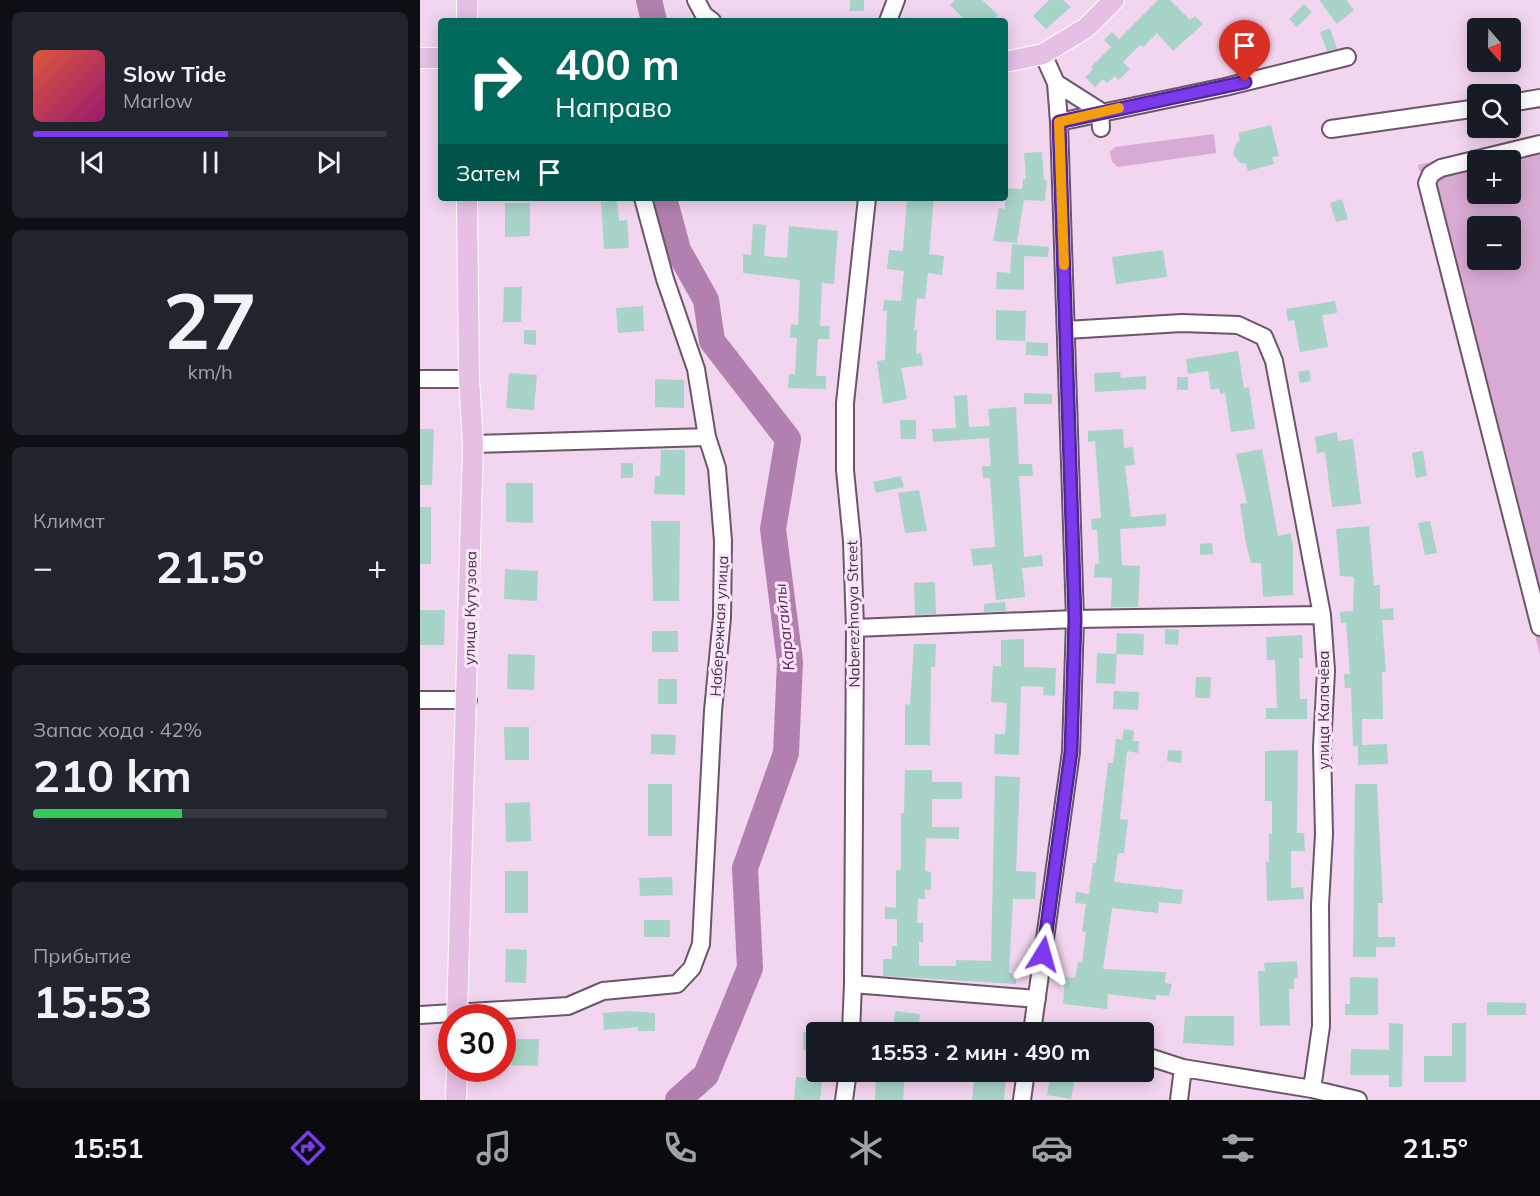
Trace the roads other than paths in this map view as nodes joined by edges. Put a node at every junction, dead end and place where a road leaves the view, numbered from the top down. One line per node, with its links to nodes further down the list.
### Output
1 (467, 0): 5 (main road)
2 (696, 0): 6 (street)
3 (896, 0): 7 (street)
4 (1114, 0): 8 (main road)
5 (467, 18)
6 (708, 18)
7 (889, 18)
8 (1043, 54): 12 (main road); 13 (street)
9 (1347, 57): 17 (street)
10 (420, 58): 11 (main road)
11 (438, 58)
12 (1008, 61)
13 (1056, 84): 17 (street); 18 (street)
14 (1540, 98): 15 (street)
15 (1521, 101)
16 (1467, 110): 19 (street)
17 (1100, 120): 18 (street)
18 (1059, 122): 24 (street)
19 (1331, 129)
20 (1540, 144): 31 (street)
21 (467, 201): 26 (main road, улица Кутузова)
22 (644, 201): 27 (street, Набережная улица)
23 (867, 201): 32 (street, Naberezhnaya Street)
24 (1066, 330): 29 (street, улица Калачёва); 30 (street)
25 (420, 380): 26 (street)
26 (470, 380): 28 (main road, улица Кутузова)
27 (707, 437): 28 (street); 38 (street, Набережная улица)
28 (473, 444): 34 (main road, улица Кутузова)
29 (1322, 615): 30 (street); 48 (street, улица Калачёва)
30 (1075, 619): 32 (street); 36 (street)
31 (1540, 627)
32 (855, 628): 35 (street, Naberezhnaya Street)
33 (420, 700): 34 (street)
34 (468, 700): 37 (main road, улица Кутузова)
35 (854, 984): 36 (street); 41 (street, Naberezhnaya Street)
36 (1036, 999): 42 (street)
37 (457, 1004)
38 (516, 1010)
39 (420, 1015): 40 (street)
40 (438, 1015)
41 (852, 1022)
42 (1035, 1022)
43 (1154, 1059): 44 (street)
44 (1183, 1068): 48 (street); 52 (street)
45 (457, 1082): 49 (main road)
46 (846, 1082): 50 (street)
47 (1024, 1082): 51 (street)
48 (1312, 1089): 53 (street)
49 (456, 1100)
50 (844, 1100)
51 (1022, 1100)
52 (1179, 1100)
53 (1358, 1100)

